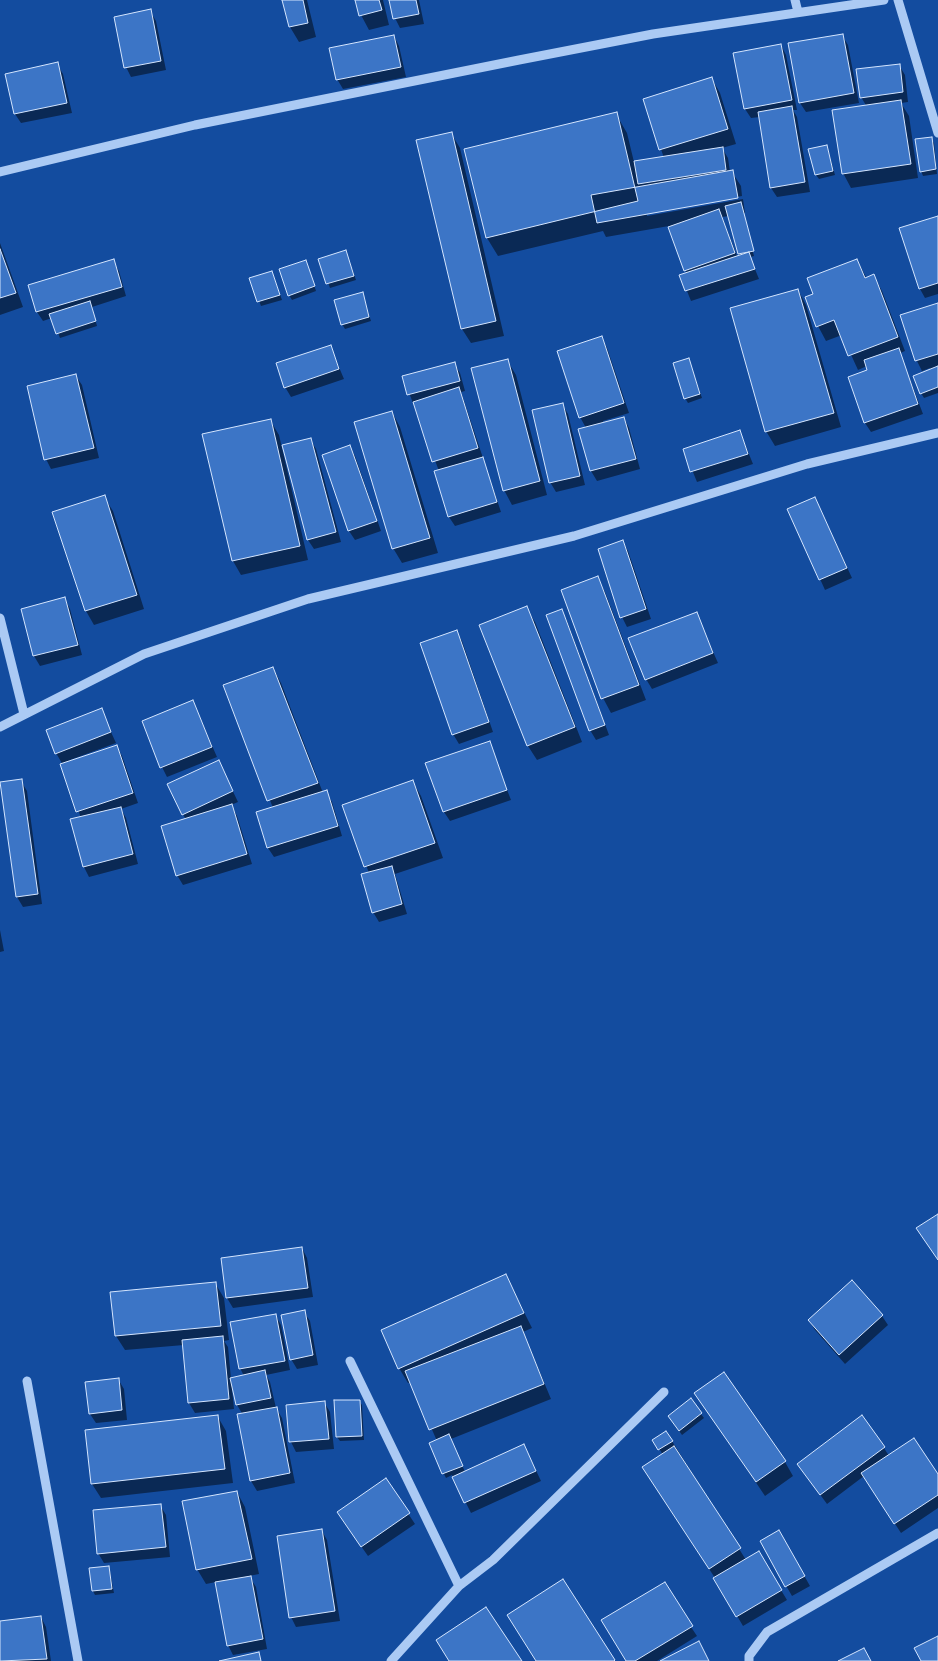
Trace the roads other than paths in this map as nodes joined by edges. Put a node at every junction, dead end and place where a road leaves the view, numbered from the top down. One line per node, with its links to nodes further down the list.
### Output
1 (795, 0): 4 (street)
2 (884, 0): 4 (street)
3 (898, 0): 5 (street)
4 (798, 12): 6 (street)
5 (938, 133)
6 (0, 172)
7 (938, 433): 9 (street)
8 (0, 618): 9 (street)
9 (24, 714): 10 (street)
10 (0, 727)
11 (350, 1361): 15 (street)
12 (27, 1381): 16 (street)
13 (664, 1392): 15 (street)
14 (938, 1533): 18 (street)
15 (459, 1586): 17 (street)
16 (78, 1661)
17 (391, 1661)
18 (749, 1661)

